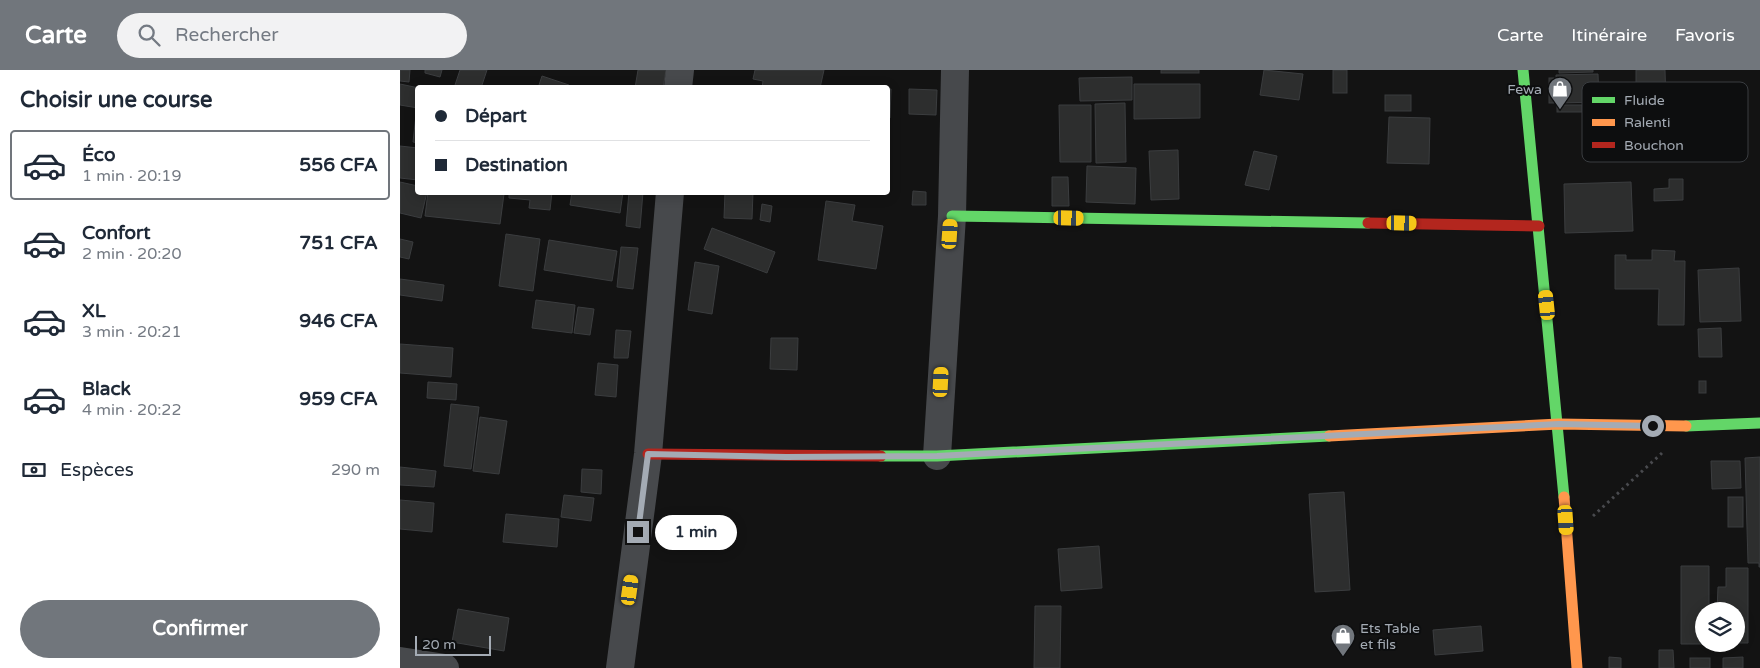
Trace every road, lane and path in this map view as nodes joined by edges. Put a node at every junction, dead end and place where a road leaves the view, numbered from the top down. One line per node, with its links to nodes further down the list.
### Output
1 (680, 70): 4 (street)
2 (955, 70): 6 (street)
3 (1523, 70): 7 (street)
4 (678, 85)
5 (670, 195): 11 (street)
6 (952, 216): 7 (street); 12 (street)
7 (1539, 226): 9 (street)
8 (1760, 423): 10 (street)
9 (1559, 424): 10 (street); 12 (street); 13 (street)
10 (1690, 426): 13 (path)
11 (648, 454): 12 (street); 16 (street)
12 (937, 456)
13 (1567, 539): 17 (street)
14 (400, 661): 15 (street)
15 (445, 668)
16 (620, 668)
17 (1577, 668)

